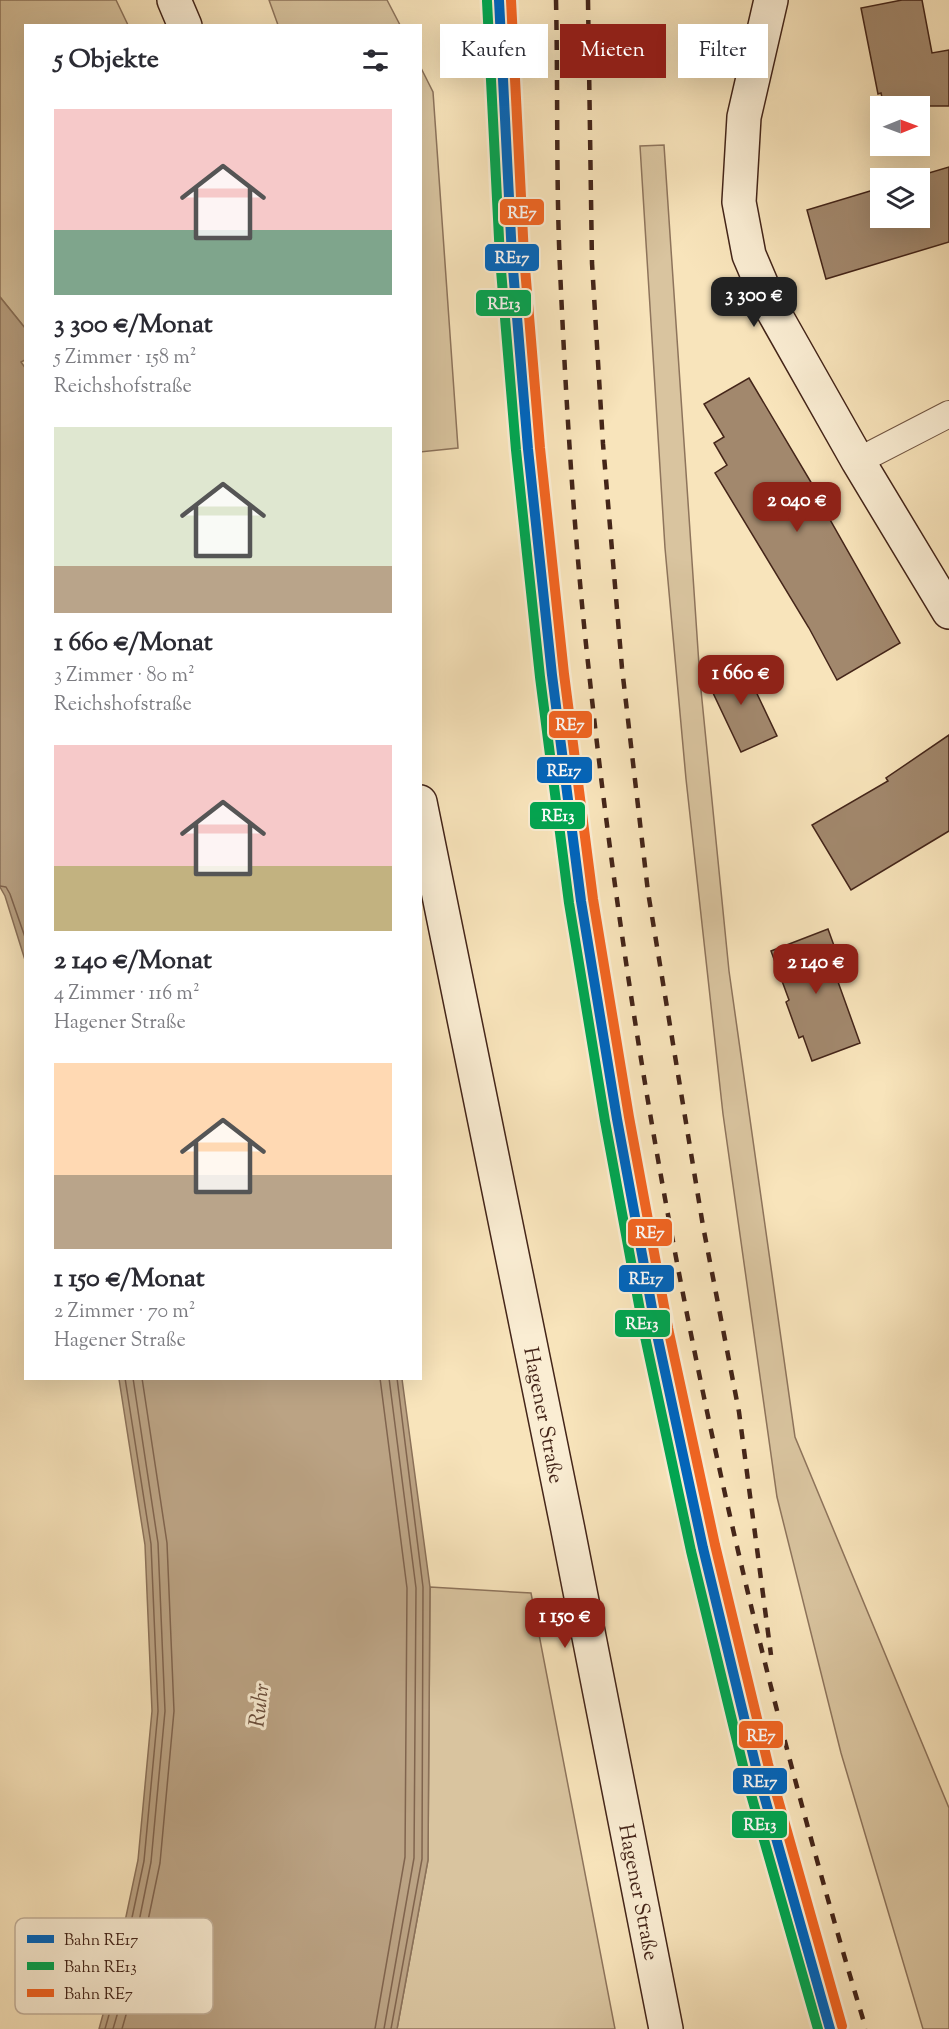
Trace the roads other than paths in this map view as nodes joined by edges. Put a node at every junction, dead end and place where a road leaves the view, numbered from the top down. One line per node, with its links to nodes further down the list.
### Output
1 (174, 0): 3 (main road)
2 (771, 0): 5 (main road)
3 (184, 24)
4 (949, 414): 5 (lane)
5 (858, 461): 6 (main road)
6 (949, 612)
7 (422, 812): 8 (main road, Hagener Straße)
8 (666, 2029)

